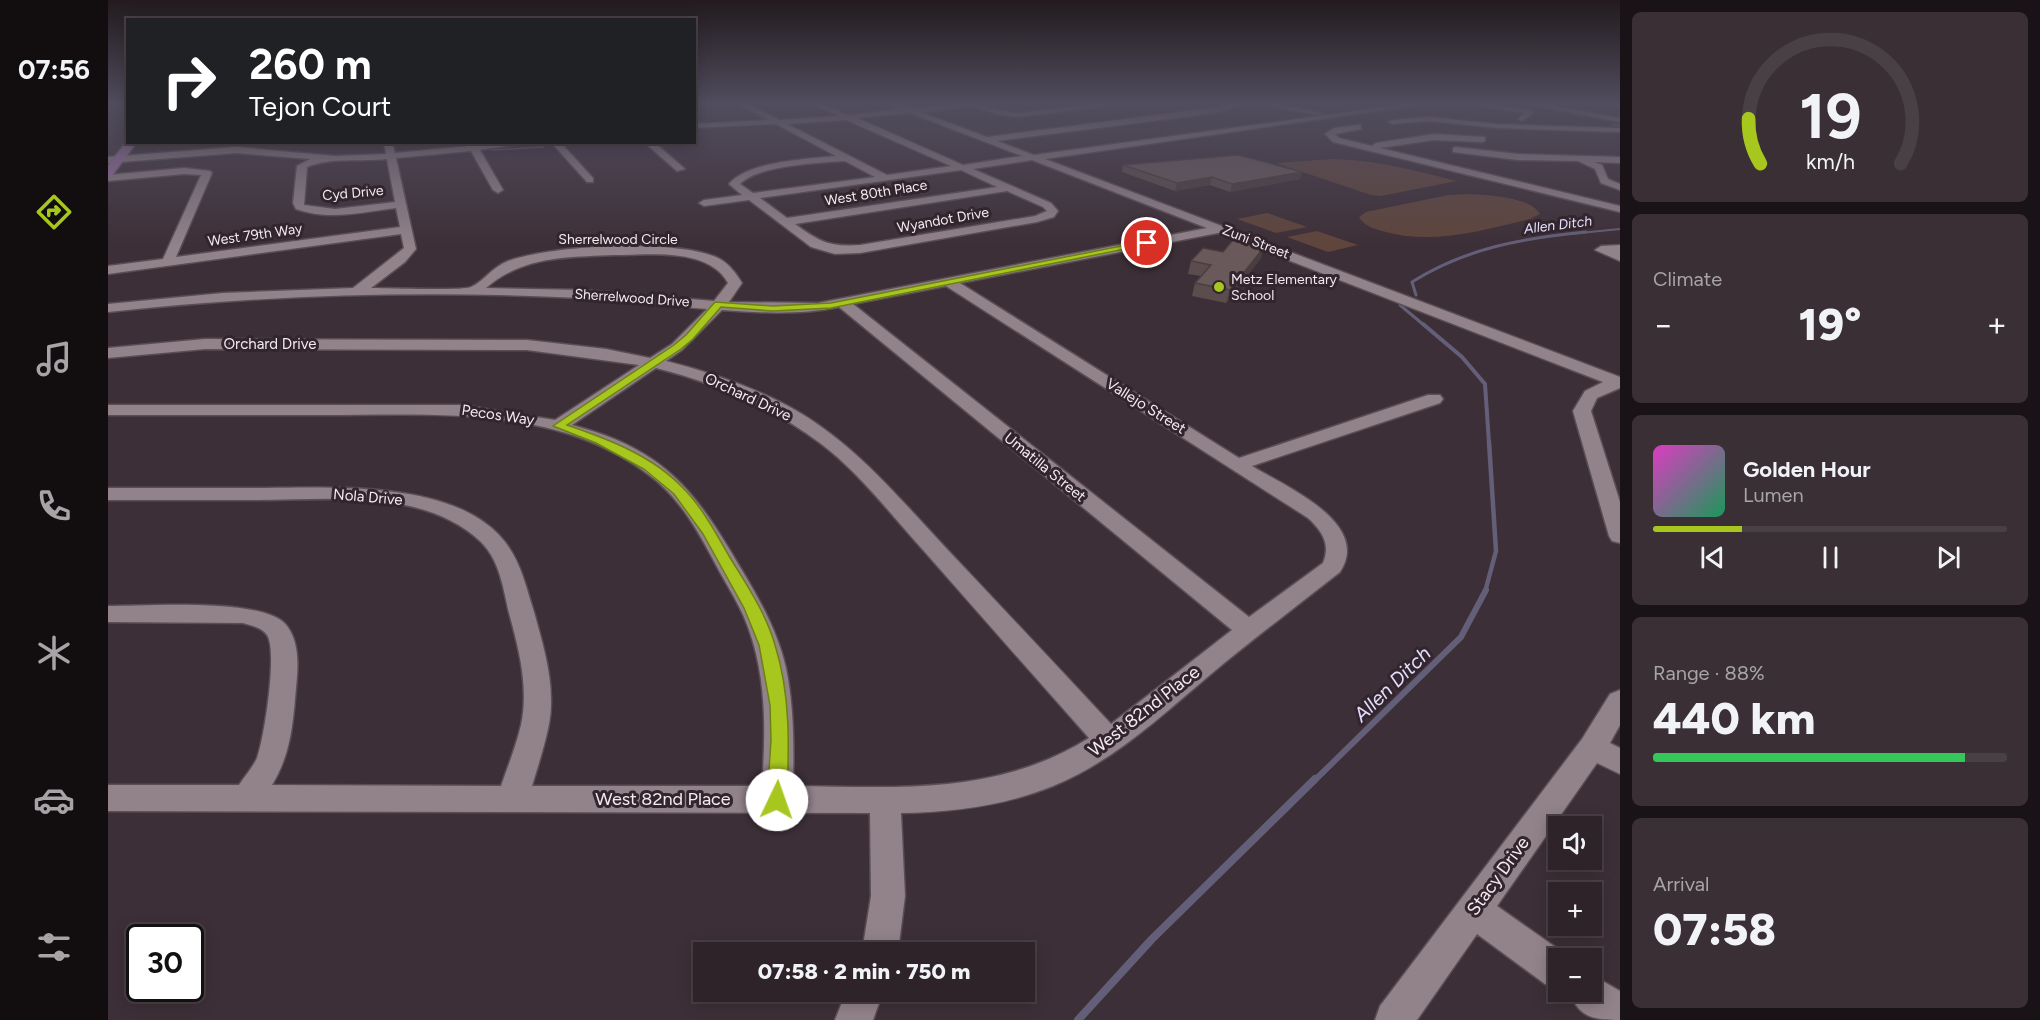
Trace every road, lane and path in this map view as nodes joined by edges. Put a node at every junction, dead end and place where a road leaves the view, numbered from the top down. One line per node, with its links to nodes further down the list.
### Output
1 (185, 151): 20 (street)
2 (259, 151): 16 (street)
3 (389, 151): 15 (street)
4 (434, 151): 15 (street)
5 (476, 151): 31 (street)
6 (563, 151): 28 (street)
7 (658, 151): 23 (street)
8 (832, 151): 17 (street)
9 (922, 151): 22 (street)
10 (1014, 151): 18 (street, Zuni Street)
11 (1087, 151): 18 (street)
12 (1381, 151): 25 (street)
13 (1460, 151): 14 (street)
14 (1506, 156): 19 (street); 25 (street)
15 (390, 157): 16 (street); 34 (street)
16 (321, 158): 34 (street, Cyd Drive)
17 (846, 158): 27 (street); 32 (street)
18 (1034, 158): 22 (street); 37 (street, Zuni Street)
19 (1579, 159): 21 (street); 29 (street)
20 (113, 160): 24 (main road)
21 (1620, 160)
22 (961, 168): 27 (street); 30 (street)
23 (680, 169)
24 (108, 173)
25 (1486, 177): 35 (street)
26 (108, 178): 41 (street)
27 (885, 178): 32 (street)
28 (590, 180)
29 (1620, 187)
30 (1008, 188): 36 (street, West 80th Place); 36 (street, Wyandot Drive)
31 (498, 190)
32 (750, 197): 33 (street); 36 (street)
33 (704, 203)
34 (400, 204): 38 (street)
35 (1620, 209)
36 (785, 222)
37 (1220, 229): 43 (street, Sherrelwood Drive); 51 (street, Zuni Street)
38 (405, 230): 41 (street, West 79th Way); 44 (street)
39 (1620, 249): 40 (street)
40 (1620, 258)
41 (168, 262): 42 (street, West 79th Way)
42 (108, 270)
43 (948, 282): 46 (street, Sherrelwood Drive); 55 (street, Vallejo Street)
44 (357, 292): 45 (street, Sherrelwood Drive); 48 (street, Sherrelwood Drive)
45 (474, 292): 47 (street, Sherrelwood Drive); 47 (street, Sherrelwood Circle)
46 (843, 303): 47 (street, Sherrelwood Drive); 61 (street, Umatilla Street)
47 (718, 304): 50 (street)
48 (108, 308)
49 (108, 353): 50 (street, Orchard Drive)
50 (653, 362): 54 (street); 63 (street, Orchard Drive)
51 (1620, 382): 56 (street)
52 (1434, 399): 55 (street)
53 (108, 410): 54 (street, Pecos Way)
54 (558, 426): 68 (street, Pecos Way)
55 (1239, 464): 59 (street, Vallejo Street)
56 (1612, 488): 58 (street)
57 (108, 494): 67 (street, Nola Drive)
58 (1620, 536)
59 (1337, 538): 61 (street, West 82nd Place)
60 (108, 614): 66 (street)
61 (1248, 630): 63 (street, West 82nd Place)
62 (1620, 701): 64 (street, Stacy Drive)
63 (1110, 742): 69 (street, West 82nd Place)
64 (1606, 755): 70 (street, Stacy Drive)
65 (108, 798): 66 (street, West 82nd Place)
66 (248, 798): 67 (street, West 82nd Place)
67 (513, 798): 68 (street, West 82nd Place)
68 (777, 800): 69 (street, West 82nd Place)
69 (885, 800): 71 (street)
70 (1473, 910): 72 (street); 77 (street, Stacy Drive)
71 (882, 942)
72 (1548, 964)
73 (862, 1002): 76 (street)
74 (1602, 1002): 75 (street)
75 (1620, 1014)
76 (854, 1020)
77 (1394, 1020)

